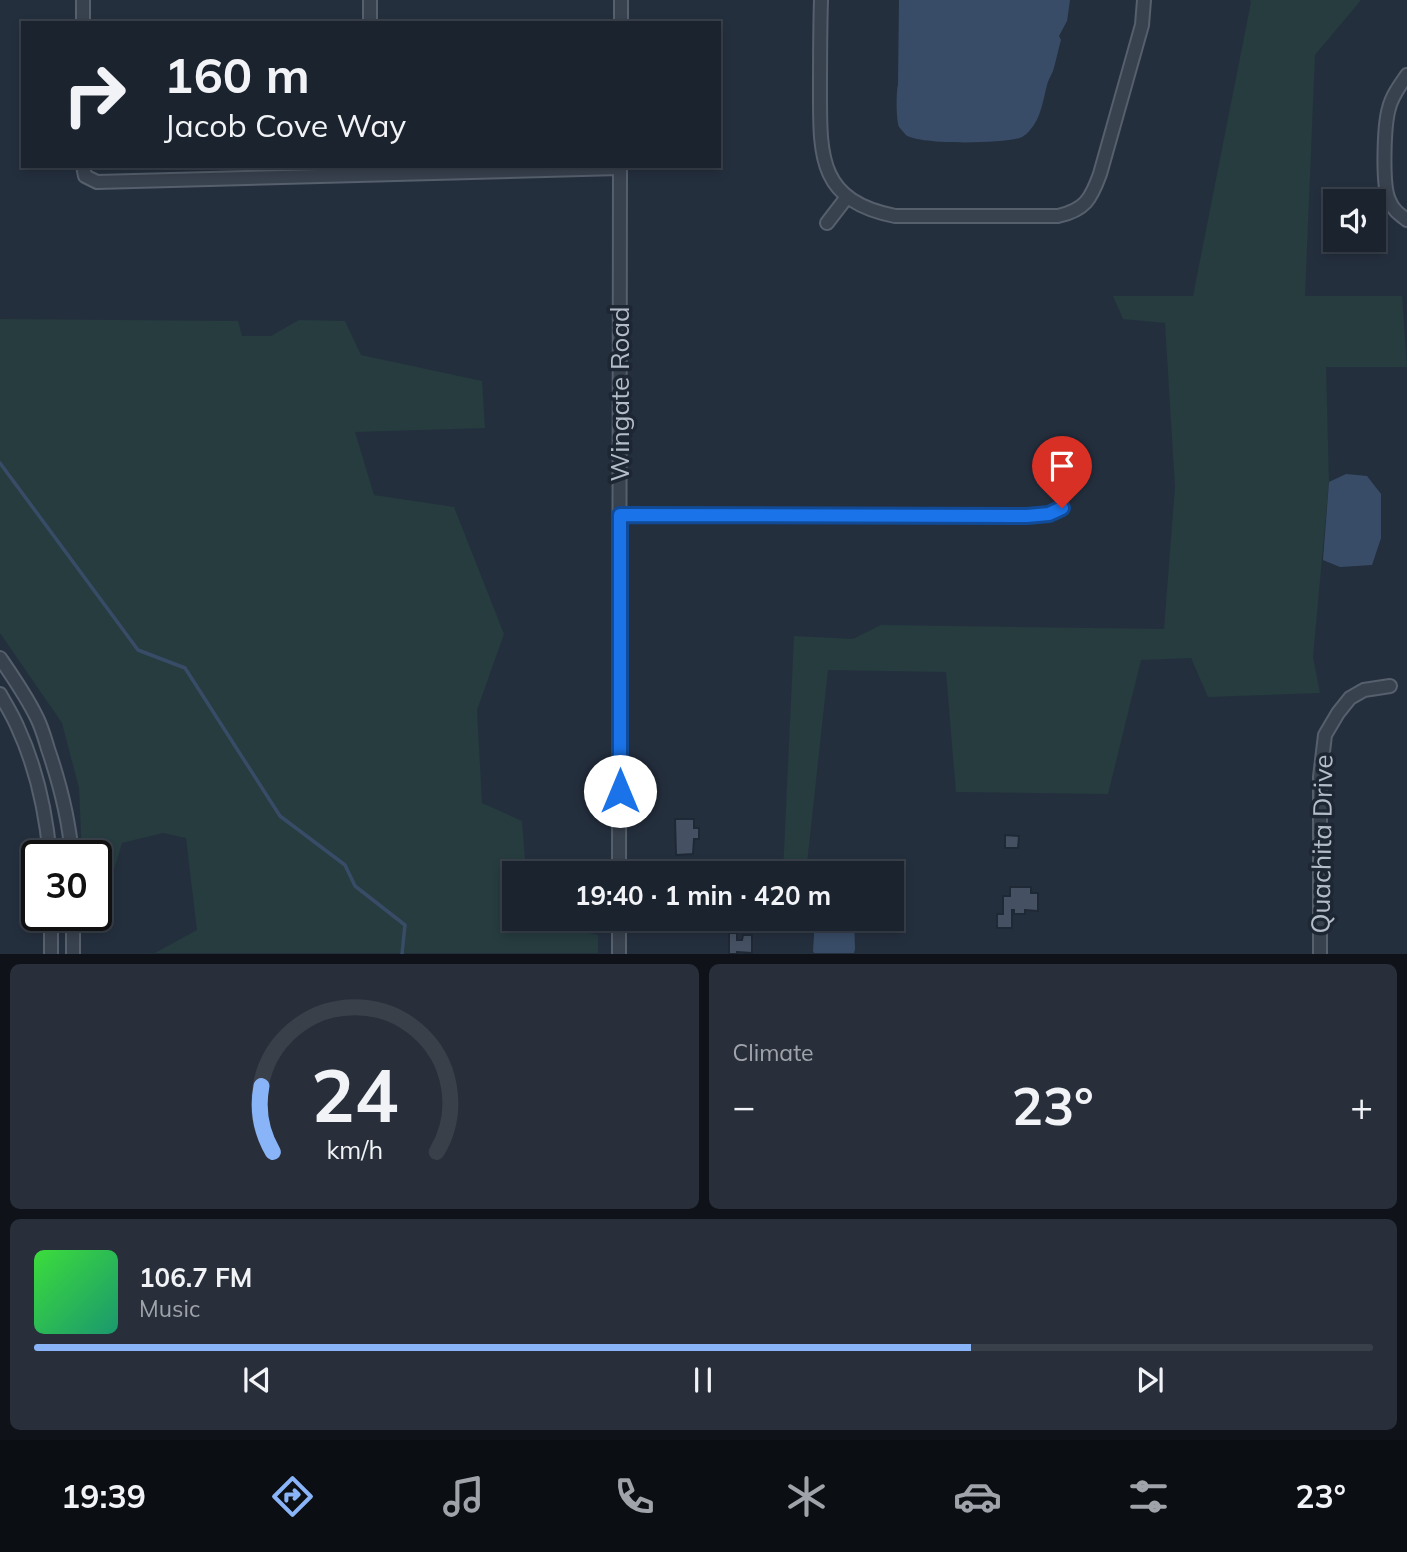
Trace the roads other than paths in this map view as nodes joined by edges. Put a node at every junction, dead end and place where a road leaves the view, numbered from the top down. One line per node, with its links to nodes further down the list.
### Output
1 (83, 0): 6 (street)
2 (370, 0): 7 (street)
3 (621, 0): 8 (street)
4 (821, 0): 14 (street)
5 (1144, 0): 14 (street)
6 (83, 21)
7 (370, 21)
8 (621, 21)
9 (1407, 75): 15 (street)
10 (83, 168): 13 (street)
11 (537, 168): 13 (street)
12 (621, 168): 18 (street, Wingate Road)
13 (370, 170)
14 (847, 197): 16 (street)
15 (1407, 220)
16 (827, 223)
17 (1062, 508): 18 (street)
18 (620, 515): 26 (street, Wingate Road)
19 (0, 658): 22 (street)
20 (1390, 686): 33 (street, Quachita Drive)
21 (0, 694): 23 (street)
22 (47, 747): 23 (street); 25 (street)
23 (28, 752): 24 (street)
24 (48, 840)
25 (70, 840)
26 (620, 861)
27 (51, 931): 30 (street)
28 (73, 931): 31 (street)
29 (619, 931): 32 (street)
30 (51, 954)
31 (73, 954)
32 (619, 954)
33 (1320, 954)

